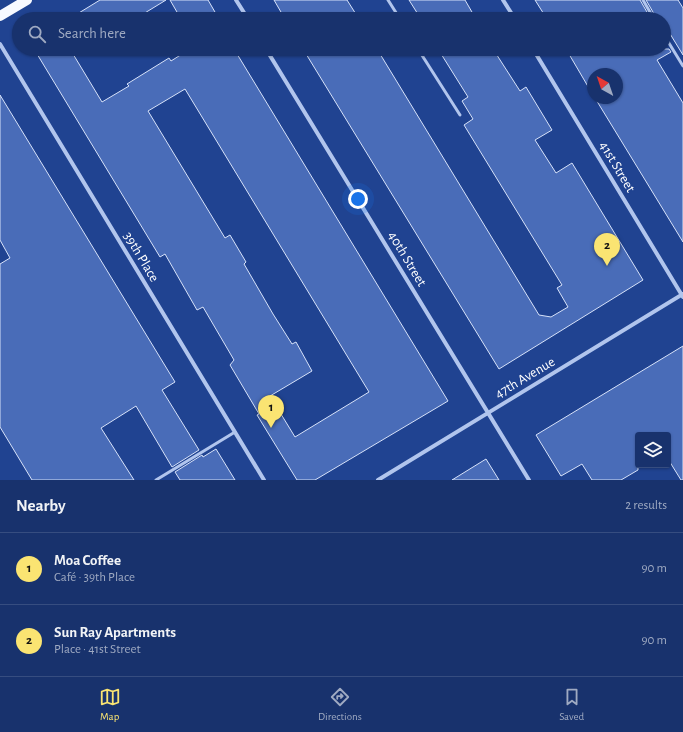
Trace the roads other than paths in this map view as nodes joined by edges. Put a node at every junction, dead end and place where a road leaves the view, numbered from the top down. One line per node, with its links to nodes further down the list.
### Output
1 (27, 0): 10 (main road)
2 (236, 0): 6 (street)
3 (388, 0): 7 (lane)
4 (503, 0): 8 (street)
5 (643, 0): 9 (lane)
6 (244, 12)
7 (396, 12)
8 (511, 12)
9 (650, 12)
10 (0, 16)
11 (0, 44): 20 (street, 39th Place)
12 (671, 46): 16 (lane)
13 (270, 56): 19 (street, 40th Street)
14 (422, 56): 17 (lane)
15 (537, 56): 18 (street, 41st Street)
16 (683, 66)
17 (460, 115)
18 (683, 295): 19 (street, 47th Avenue)
19 (489, 413): 23 (street, 47th Avenue); 24 (street, 40th Street)
20 (235, 432): 21 (lane); 22 (street, 39th Place)
21 (156, 480)
22 (264, 480)
23 (378, 480)
24 (529, 480)

